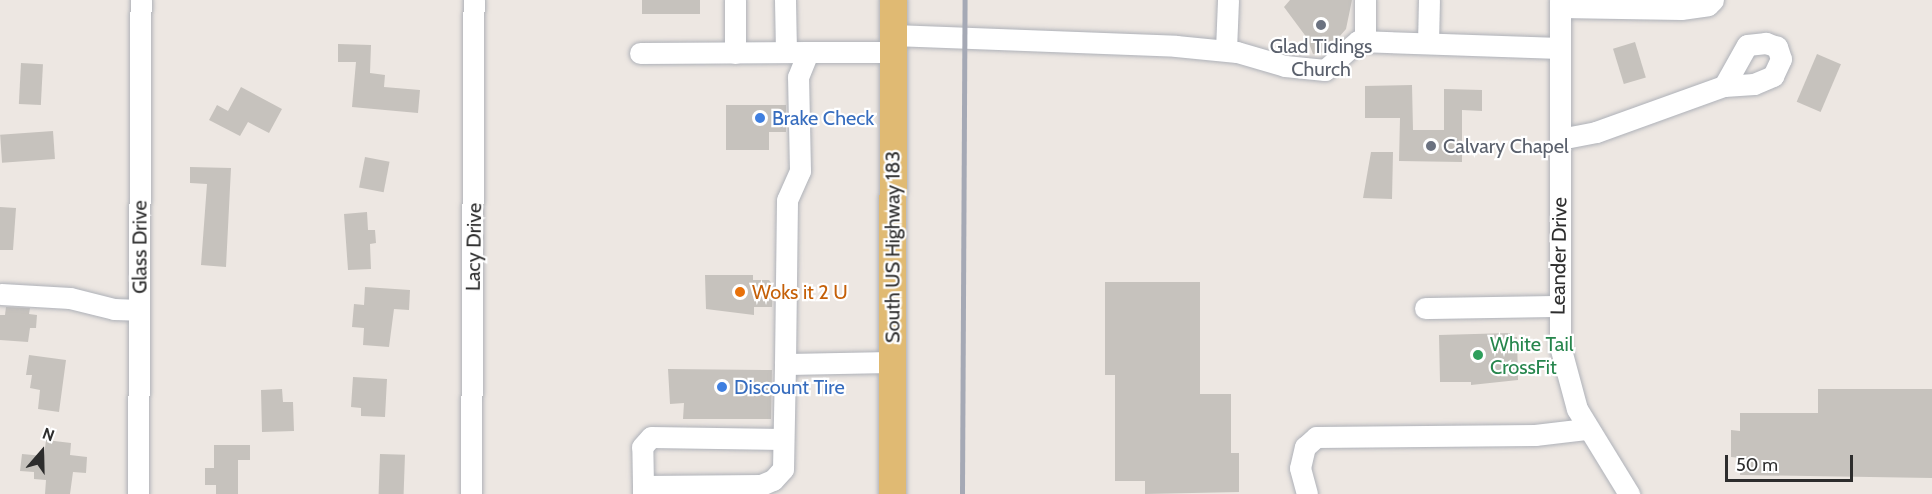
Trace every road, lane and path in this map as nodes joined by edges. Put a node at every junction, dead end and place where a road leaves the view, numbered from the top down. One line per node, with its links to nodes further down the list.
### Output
1 (141, 0): 25 (street, Glass Drive)
2 (474, 0): 32 (street, Lacy Drive)
3 (735, 0): 19 (street)
4 (785, 0): 16 (street)
5 (893, 0): 13 (main road, South US Highway 183)
6 (1228, 0): 15 (street)
7 (1365, 0): 11 (street)
8 (1429, 0): 12 (street)
9 (1713, 0): 10 (street)
10 (1560, 3): 14 (street, Leander Drive)
11 (1365, 41): 12 (street); 15 (street)
12 (1428, 43): 14 (street)
13 (893, 44): 15 (street); 17 (street); 26 (main road, South US Highway 183)
14 (1560, 48): 21 (street, Leander Drive)
15 (1226, 50)
16 (786, 52): 17 (street); 19 (street)
17 (808, 52): 27 (street)
18 (640, 53): 19 (street)
19 (735, 53)
20 (1724, 86): 21 (street)
21 (1560, 140): 23 (street, Leander Drive)
22 (1, 294): 25 (street)
23 (1559, 306): 24 (street); 28 (street, Leander Drive)
24 (1425, 308)
25 (140, 310): 31 (street, Glass Drive)
26 (893, 362): 27 (street); 33 (main road, South US Highway 183)
27 (785, 364): 29 (street)
28 (1586, 429): 34 (street); 35 (street, Leander Drive)
29 (783, 439): 30 (street); 30 (street)
30 (643, 490)
31 (138, 494)
32 (471, 494)
33 (892, 494)
34 (1307, 494)
35 (1629, 494)

